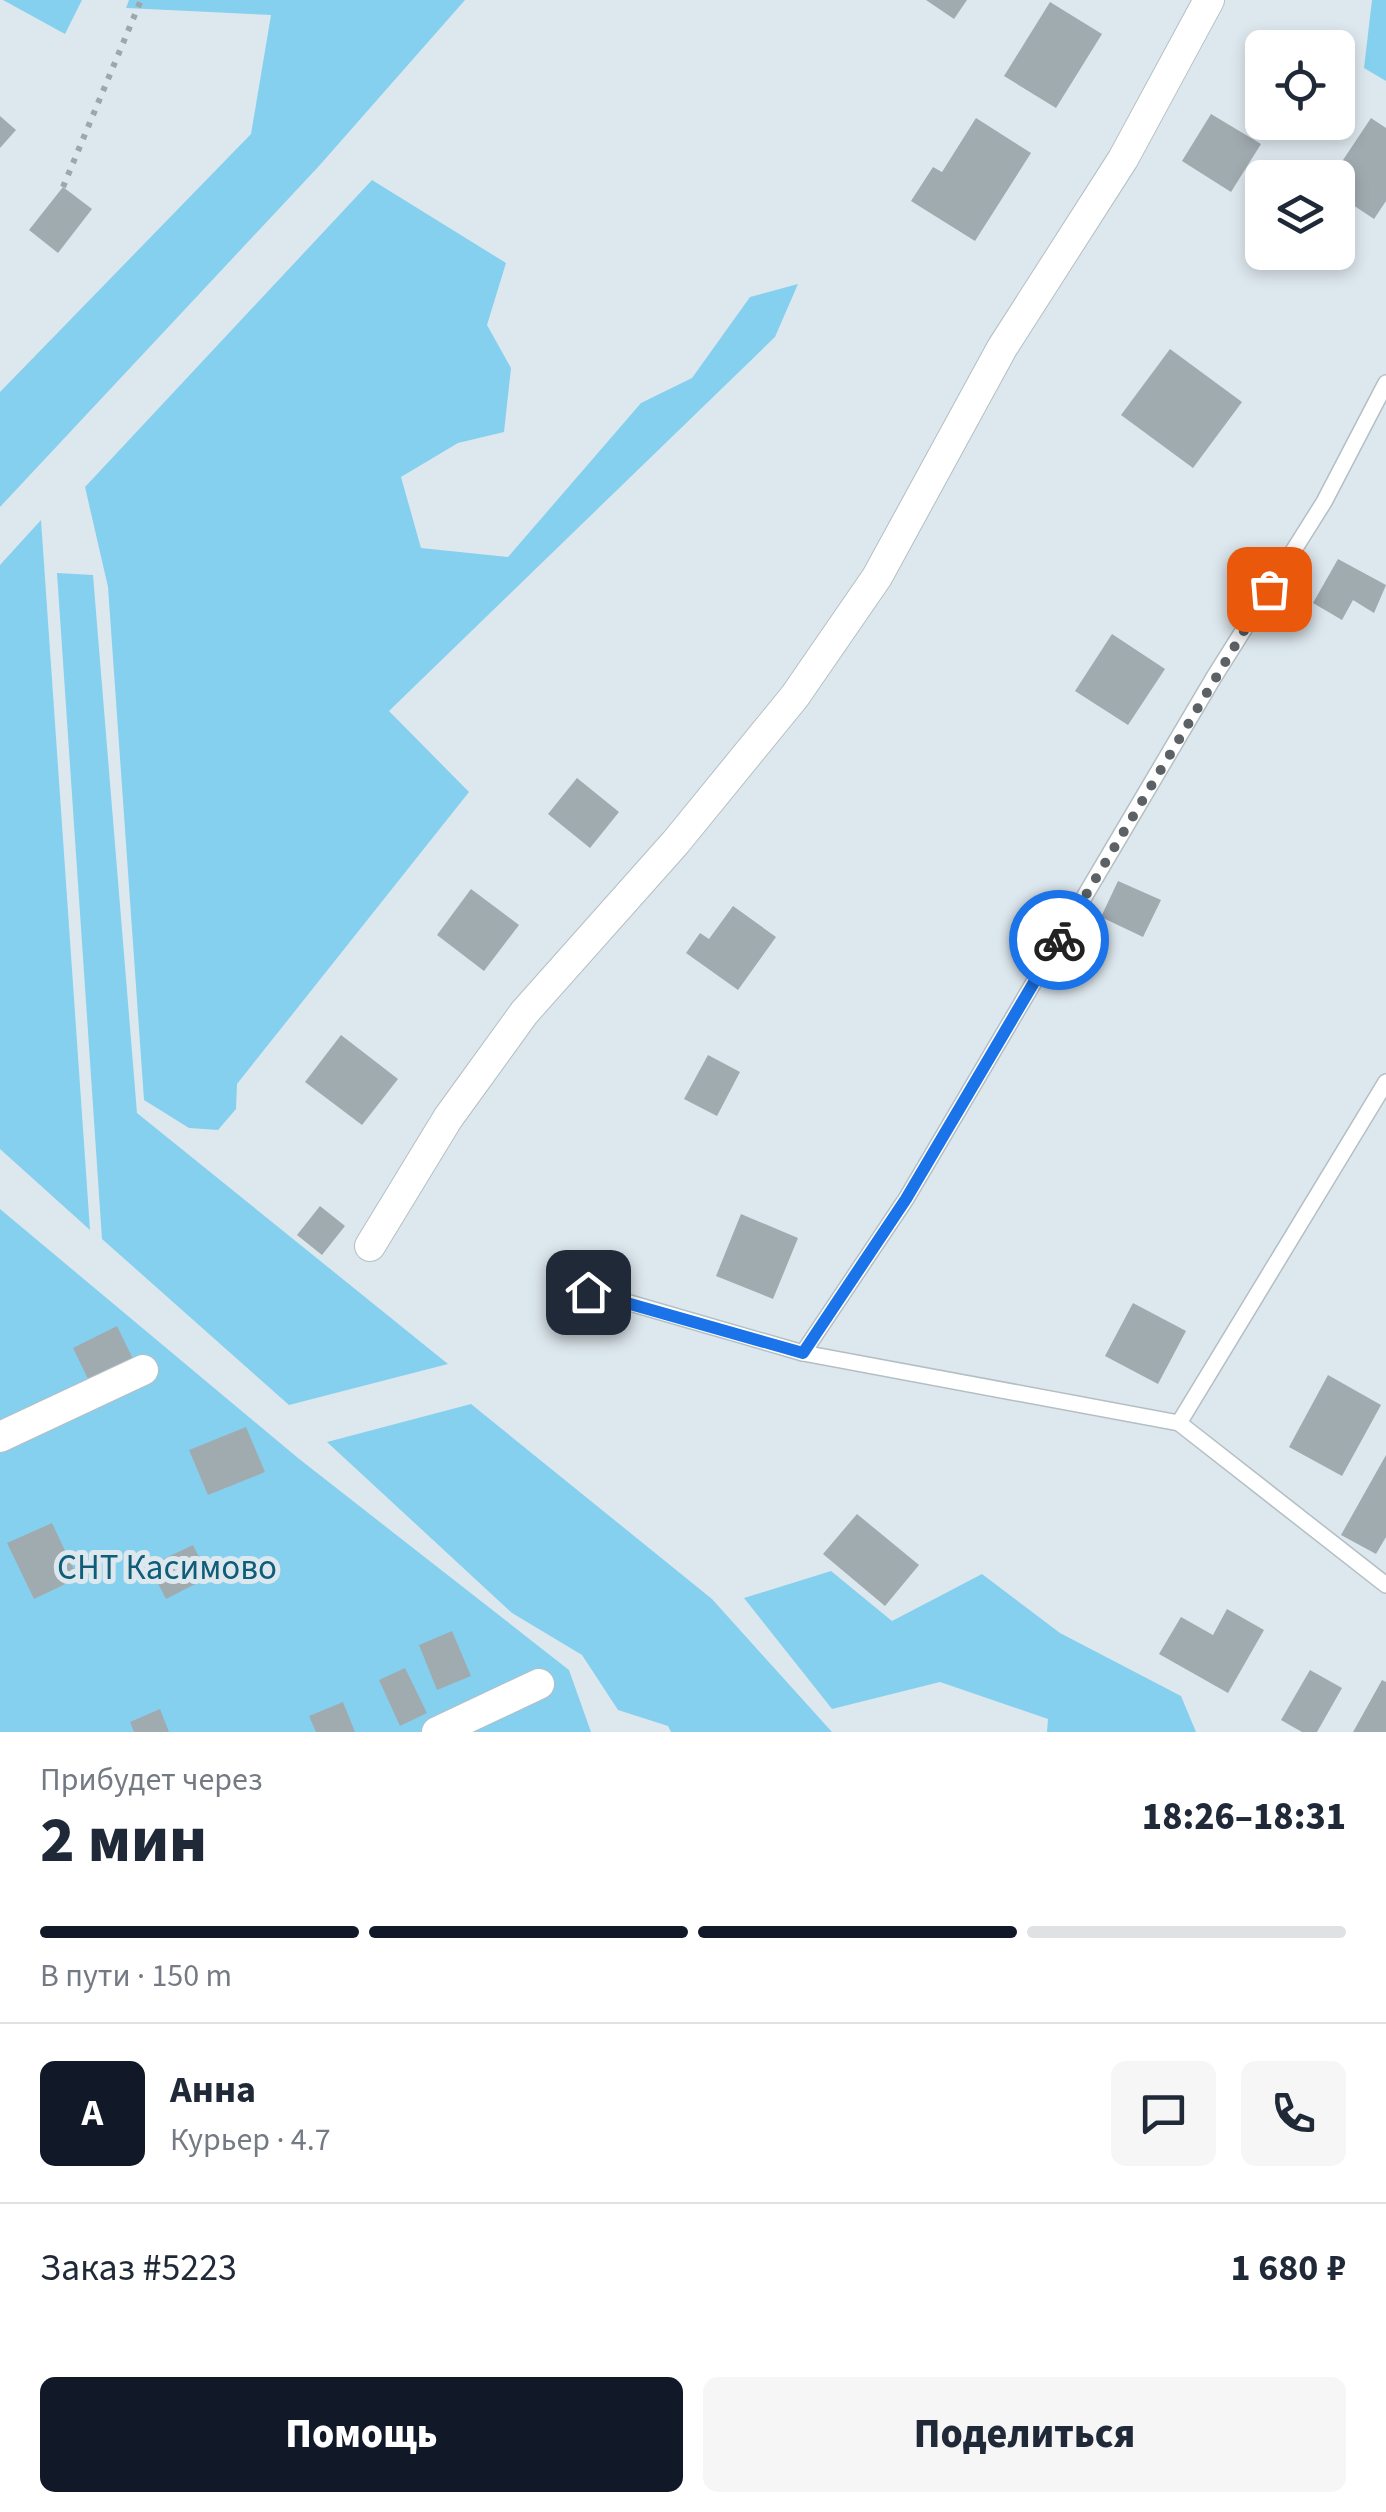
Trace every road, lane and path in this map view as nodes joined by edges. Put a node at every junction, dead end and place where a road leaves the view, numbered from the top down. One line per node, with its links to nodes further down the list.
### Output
1 (141, 0): 3 (path)
2 (1209, 0): 6 (street)
3 (63, 187)
4 (1386, 384): 8 (lane)
5 (1386, 1082): 10 (lane)
6 (370, 1246)
7 (588, 1292): 8 (lane)
8 (803, 1353): 10 (lane)
9 (143, 1370): 11 (street)
10 (1180, 1423): 12 (lane)
11 (0, 1436)
12 (1386, 1585)
13 (540, 1684): 14 (street)
14 (437, 1732)

